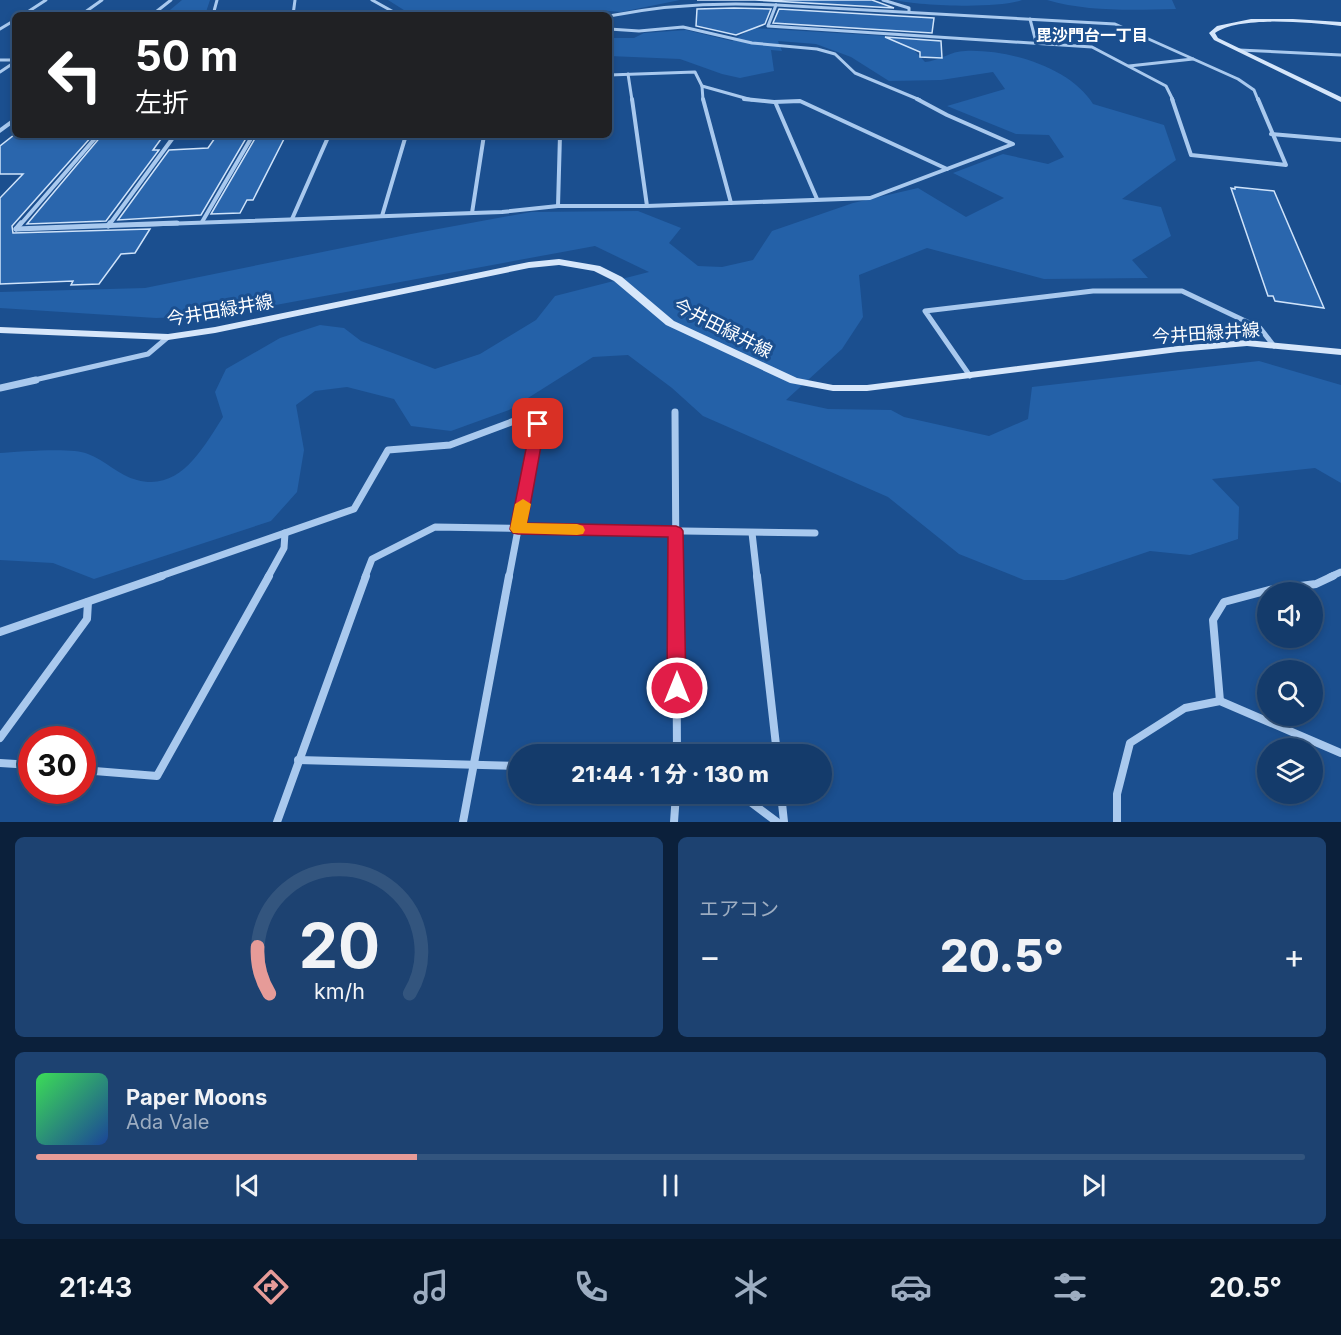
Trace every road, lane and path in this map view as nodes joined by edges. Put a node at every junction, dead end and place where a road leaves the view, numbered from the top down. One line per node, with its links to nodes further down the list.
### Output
1 (46, 0): 9 (street)
2 (102, 0): 10 (street)
3 (171, 0): 11 (street)
4 (372, 0): 12 (street)
5 (696, 0): 8 (street)
6 (883, 0): 13 (street)
7 (776, 4): 8 (street); 13 (street); 18 (street)
8 (693, 5): 14 (street)
9 (27, 12)
10 (85, 12)
11 (156, 12)
12 (394, 12)
13 (909, 12): 15 (street)
14 (612, 15)
15 (1030, 19): 18 (street); 21 (street)
16 (1341, 24): 19 (main road)
17 (612, 29): 37 (street)
18 (1036, 42): 22 (street)
19 (1239, 50): 20 (street); 26 (main road)
20 (1341, 55)
21 (1194, 58): 22 (street); 28 (street)
22 (1128, 66): 28 (street)
23 (628, 74): 24 (street); 25 (street); 41 (street)
24 (612, 75)
25 (702, 86): 27 (street); 39 (street)
26 (1341, 100)
27 (776, 104): 37 (street); 38 (street)
28 (1271, 134): 36 (street)
29 (95, 138): 46 (street)
30 (173, 138): 46 (street)
31 (251, 138): 45 (street)
32 (328, 138): 44 (street)
33 (405, 138): 43 (street)
34 (484, 138): 42 (street)
35 (560, 138): 40 (street)
36 (1341, 140)
37 (947, 169): 38 (street)
38 (817, 199): 39 (street)
39 (731, 203): 41 (street)
40 (558, 206): 41 (street); 42 (street)
41 (647, 206)
42 (472, 213): 43 (street)
43 (382, 216): 44 (street)
44 (292, 219): 45 (street)
45 (202, 222): 46 (street)
46 (108, 226)
47 (0, 330): 48 (main road, 今井田緑井線)
48 (168, 337): 51 (main road, 今井田緑井線); 52 (street)
49 (1274, 346): 50 (main road, 今井田緑井線); 51 (main road, 今井田緑井線); 51 (street)
50 (1341, 352)
51 (970, 376)
52 (0, 388)
53 (675, 412): 55 (street)
54 (518, 529): 55 (street); 57 (street); 67 (street); 70 (street)
55 (676, 531): 58 (street); 64 (street)
56 (815, 532): 58 (street)
57 (285, 533): 60 (street); 72 (street)
58 (752, 533): 65 (street)
59 (1341, 572): 62 (street)
60 (88, 602): 61 (street); 63 (street)
61 (0, 632)
62 (1220, 701): 66 (street); 81 (street)
63 (0, 738)
64 (677, 744)
65 (776, 744)
66 (1341, 753)
67 (298, 760): 70 (street); 76 (street)
68 (0, 763): 69 (street)
69 (18, 764)
70 (473, 765): 71 (street); 77 (street)
71 (508, 766)
72 (96, 771)
73 (675, 804): 78 (street)
74 (753, 804): 79 (street)
75 (782, 804): 80 (street)
76 (277, 822)
77 (463, 822)
78 (674, 822)
79 (777, 822)
80 (784, 822)
81 (1117, 822)

